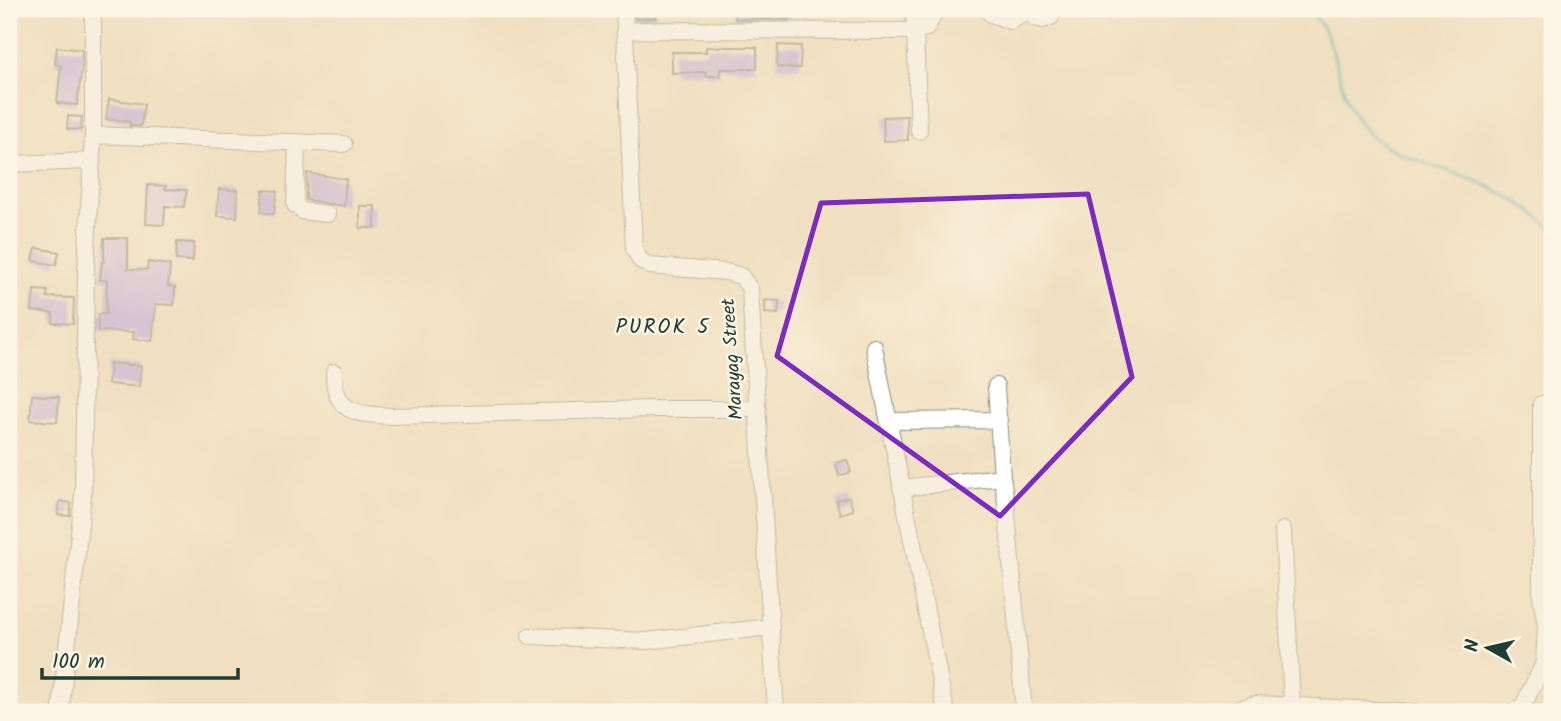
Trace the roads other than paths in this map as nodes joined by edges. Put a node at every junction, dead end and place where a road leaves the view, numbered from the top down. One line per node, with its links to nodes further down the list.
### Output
1 (93, 9): 11 (street)
2 (624, 9): 8 (street, Marayag Street)
3 (914, 9): 9 (street)
4 (936, 9): 9 (street)
5 (986, 9): 7 (street)
6 (1055, 9): 7 (street)
7 (1030, 10)
8 (626, 30): 9 (street); 21 (street, Marayag Street)
9 (915, 31): 10 (street)
10 (919, 131)
11 (93, 135): 12 (street); 14 (street)
12 (297, 142): 13 (street); 16 (street)
13 (344, 144)
14 (92, 161): 15 (street); 30 (street)
15 (9, 164)
16 (327, 214)
17 (874, 347): 23 (street)
18 (334, 372): 21 (street)
19 (996, 386): 22 (street)
20 (1541, 404): 36 (street)
21 (758, 409): 27 (street, Marayag Street)
22 (999, 420): 23 (street); 24 (street)
23 (888, 421): 25 (street)
24 (1002, 477): 25 (street); 33 (street)
25 (901, 488): 32 (street)
26 (1283, 530): 29 (street)
27 (771, 628): 28 (street); 31 (street, Marayag Street)
28 (530, 636)
29 (1292, 705): 34 (street); 35 (street)
30 (61, 706)
31 (776, 712)
32 (946, 712)
33 (1024, 712)
34 (1236, 712)
35 (1416, 712)
36 (1512, 712)

